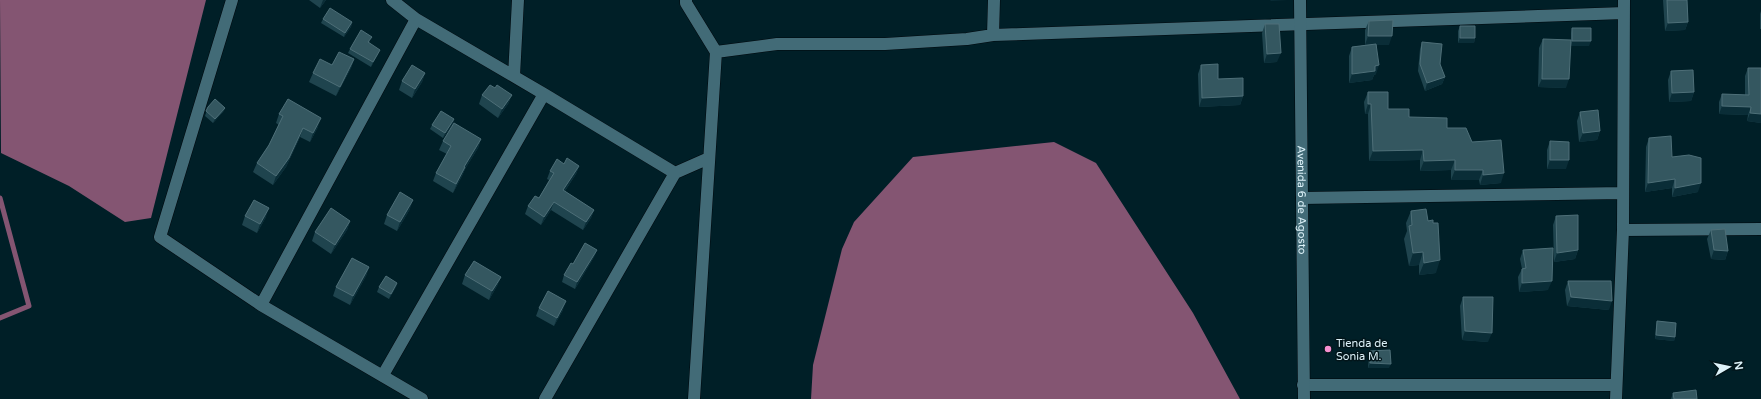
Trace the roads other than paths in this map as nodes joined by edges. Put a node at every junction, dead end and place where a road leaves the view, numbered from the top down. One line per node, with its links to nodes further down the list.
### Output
1 (232, 0): 21 (street)
2 (392, 0): 9 (street)
3 (518, 0): 13 (street)
4 (686, 0): 12 (street)
5 (994, 0): 11 (street)
6 (1300, 0): 10 (street, Avenida 6 de Agosto)
7 (1624, 0): 8 (street)
8 (1624, 13): 10 (street); 17 (street)
9 (416, 19): 13 (street); 21 (street)
10 (1301, 23): 11 (street); 18 (street, Avenida 6 de Agosto)
11 (993, 35): 12 (street)
12 (716, 52): 15 (street)
13 (514, 76): 14 (street)
14 (544, 94): 16 (street); 22 (street)
15 (709, 158): 16 (street); 27 (street)
16 (674, 173): 26 (street)
17 (1624, 193): 18 (street); 20 (street)
18 (1302, 198): 23 (street, Avenida 6 de Agosto)
19 (1761, 228): 20 (street)
20 (1623, 230): 24 (street)
21 (261, 305): 22 (street)
22 (383, 375): 25 (street)
23 (1304, 385): 24 (street); 28 (street, Avenida 6 de Agosto)
24 (1616, 385): 29 (street)
25 (422, 399)
26 (545, 399)
27 (694, 399)
28 (1304, 399)
29 (1616, 399)

